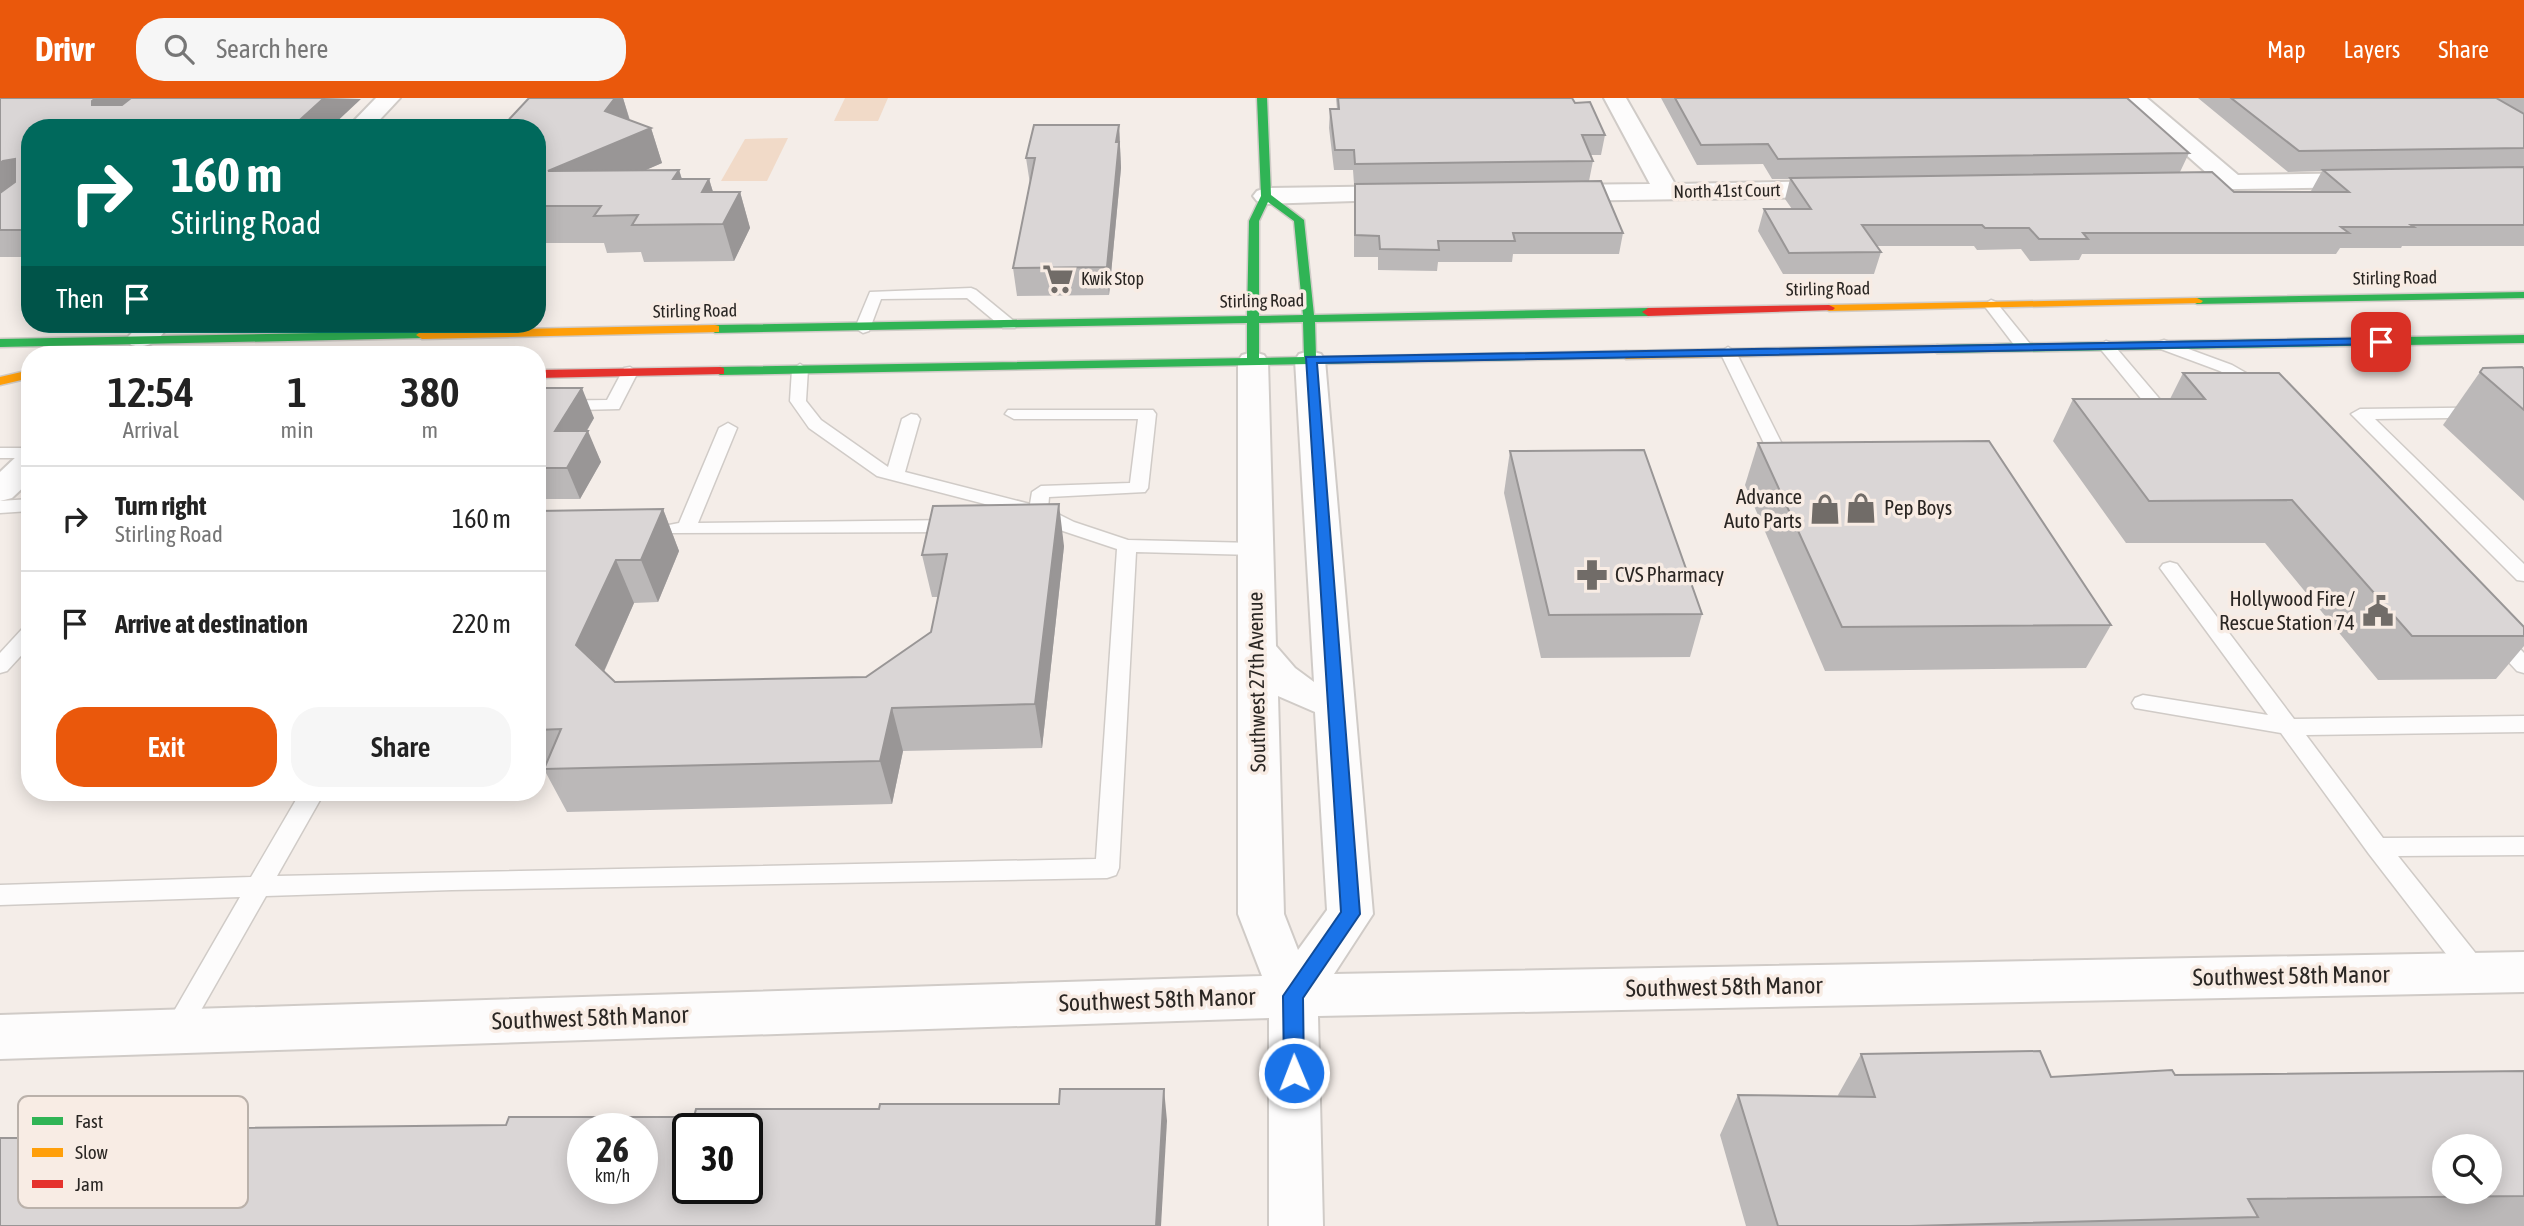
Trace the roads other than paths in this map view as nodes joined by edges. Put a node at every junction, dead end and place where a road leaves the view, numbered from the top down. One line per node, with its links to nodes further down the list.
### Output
1 (388, 98): 5 (street)
2 (1262, 98): 13 (main road)
3 (1615, 98): 10 (street)
4 (2133, 98): 7 (street)
5 (367, 119)
6 (2399, 180): 7 (street)
7 (2232, 182): 8 (street)
8 (2149, 183)
9 (1860, 189): 10 (street, North 41st Court)
10 (1667, 192): 11 (street, North 41st Court)
11 (1529, 193)
12 (1432, 194): 13 (street)
13 (1266, 196): 16 (main road); 17 (main road)
14 (2524, 295): 15 (main road, Stirling Road)
15 (1991, 305): 16 (main road, Stirling Road); 32 (lane)
16 (1308, 319): 17 (main road, Stirling Road); 34 (main road)
17 (1254, 321): 18 (main road, Stirling Road); 35 (main road)
18 (1009, 325): 19 (main road, Stirling Road); 19 (lane)
19 (863, 328): 20 (main road, Stirling Road)
20 (546, 329)
21 (135, 333): 27 (main road, Stirling Road)
22 (147, 333): 29 (main road)
23 (170, 333): 25 (main road, Stirling Road)
24 (331, 333): 25 (main road, Stirling Road)
25 (277, 338): 30 (main road)
26 (2524, 339): 28 (main road)
27 (0, 343)
28 (2164, 345): 31 (main road); 42 (lane)
29 (120, 346)
30 (242, 346)
31 (2106, 346): 32 (main road); 44 (lane)
32 (2024, 347): 33 (main road)
33 (1728, 352): 34 (main road); 51 (lane)
34 (1310, 360): 35 (main road); 72 (street)
35 (1253, 361): 36 (main road); 64 (street, Southwest 27th Avenue)
36 (800, 369): 37 (main road); 53 (lane)
37 (630, 372): 38 (main road); 43 (lane)
38 (546, 374)
39 (21, 376): 40 (main road)
40 (0, 381): 41 (main road)
41 (21, 382)
42 (2275, 400)
43 (546, 406)
44 (2199, 408)
45 (2524, 412): 66 (lane)
46 (1014, 414): 57 (lane)
47 (911, 419): 53 (lane)
48 (728, 428): 61 (lane)
49 (0, 453): 50 (lane)
50 (21, 453)
51 (1782, 462)
52 (21, 471): 54 (street)
53 (895, 475): 57 (lane)
54 (0, 491)
55 (21, 506): 56 (lane)
56 (0, 507)
57 (1038, 512): 60 (lane)
58 (970, 526): 61 (lane)
59 (1011, 526): 60 (lane)
60 (1067, 526): 63 (lane)
61 (686, 528): 62 (lane)
62 (659, 529)
63 (1127, 546): 64 (lane); 79 (lane)
64 (1255, 549): 69 (street, Southwest 27th Avenue)
65 (2170, 568): 75 (lane)
66 (2524, 575)
67 (2487, 626): 71 (lane)
68 (21, 643): 70 (lane)
69 (1256, 647): 72 (street); 83 (street, Southwest 27th Avenue)
70 (0, 666)
71 (2524, 666)
72 (1335, 703): 83 (street)
73 (2143, 703): 75 (lane)
74 (2524, 724): 75 (lane)
75 (2290, 727): 78 (lane)
76 (307, 801): 79 (lane)
77 (2524, 846): 78 (lane)
78 (2377, 847): 82 (lane)
79 (258, 887): 80 (lane); 84 (lane)
80 (0, 895)
81 (2524, 972): 82 (street, Southwest 58th Manor)
82 (2476, 973): 83 (street, Southwest 58th Manor)
83 (1293, 996): 84 (street, Southwest 58th Manor); 86 (street, Southwest 27th Avenue)
84 (175, 1032): 85 (street, Southwest 58th Manor)
85 (0, 1037)
86 (1296, 1226)

